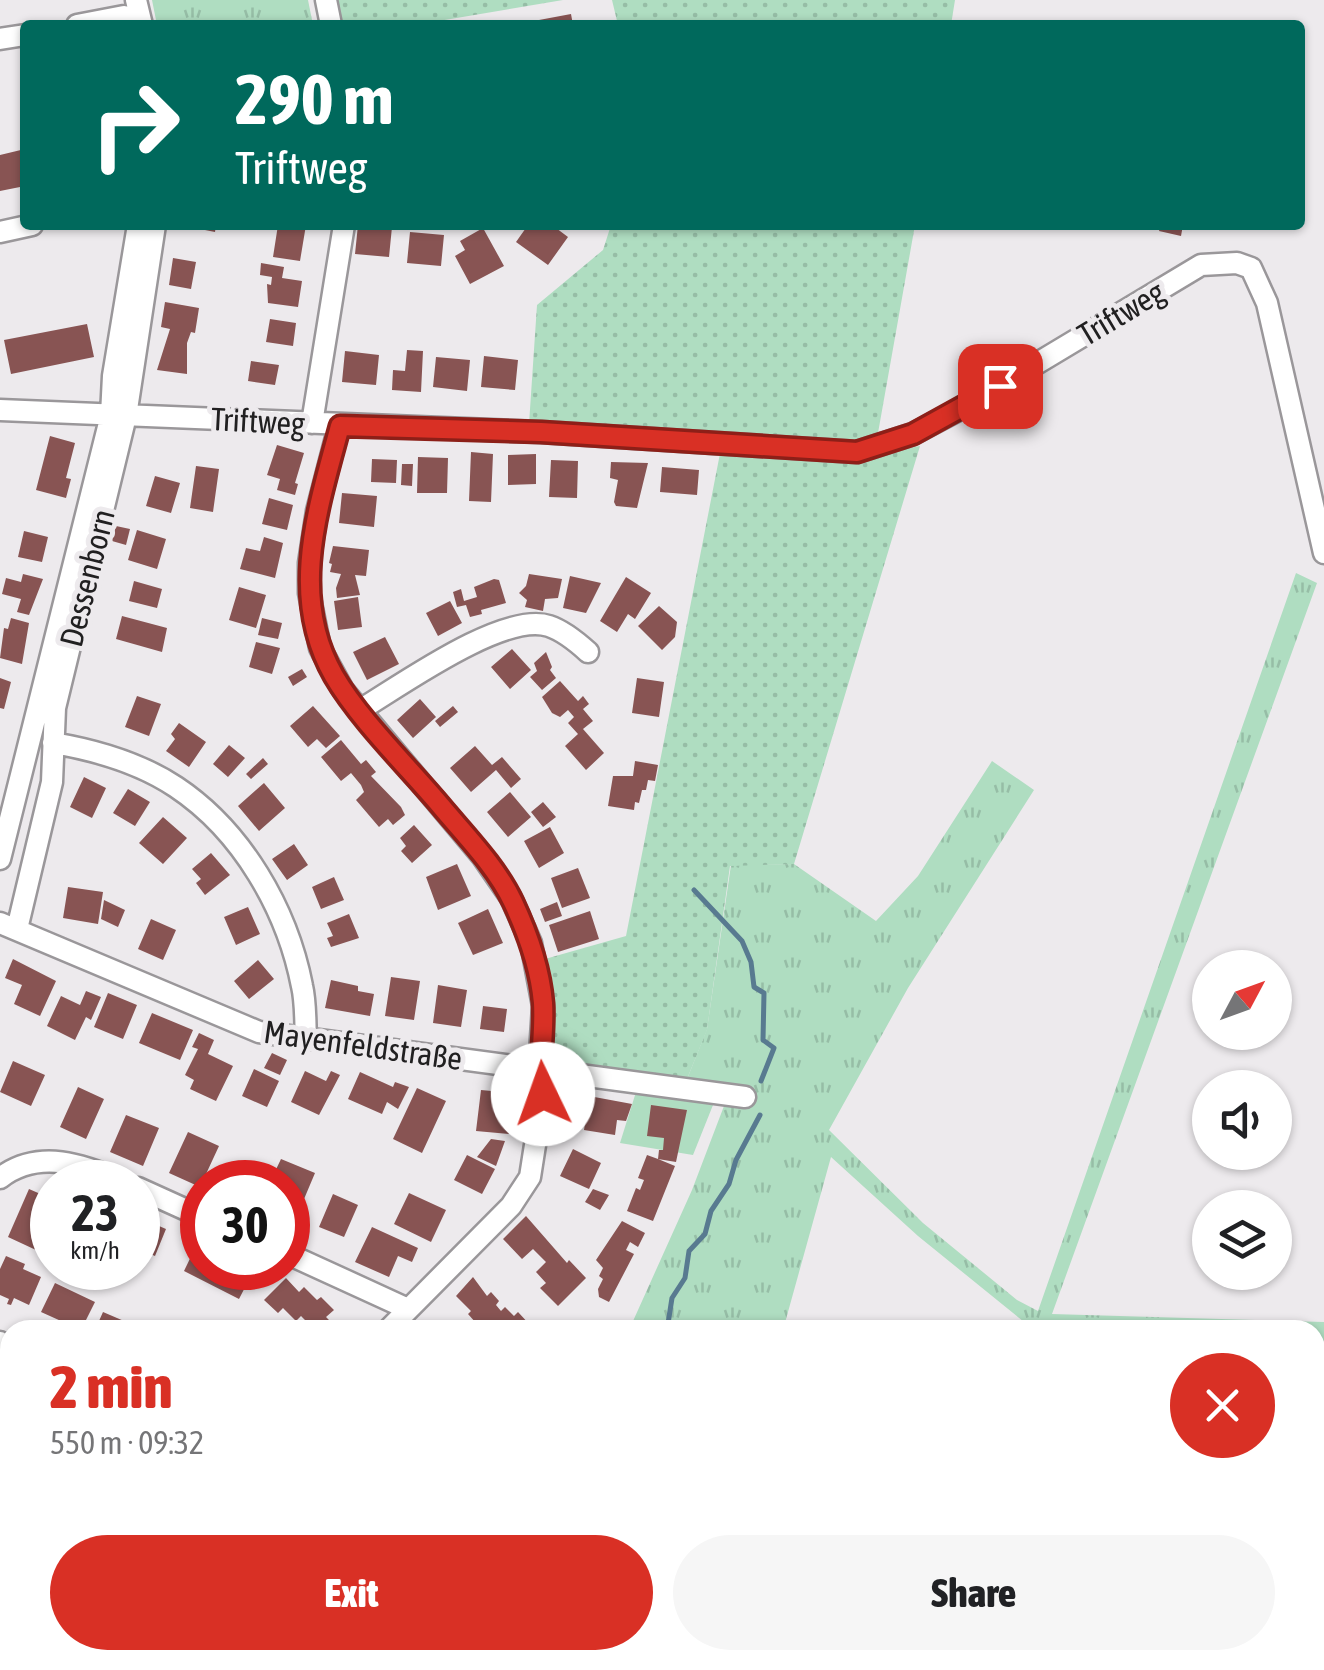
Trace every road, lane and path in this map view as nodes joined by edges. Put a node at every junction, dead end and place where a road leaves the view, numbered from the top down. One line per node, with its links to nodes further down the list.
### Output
1 (130, 13): 2 (street)
2 (100, 20)
3 (137, 230): 7 (street, Dessenborn)
4 (153, 230): 7 (street, Dessenborn)
5 (343, 230): 8 (street)
6 (0, 410): 7 (street, Triftweg)
7 (119, 415): 8 (street, Triftweg); 13 (street, Dessenborn); 14 (street, Dessenborn)
8 (312, 423): 9 (street, Triftweg)
9 (340, 426): 10 (street, Triftweg); 12 (street)
10 (1324, 553)
11 (588, 652): 12 (street)
12 (360, 710): 17 (street)
13 (52, 743): 15 (street, Dessenborn); 16 (street)
14 (0, 859)
15 (8, 926): 16 (street, Mayenfeldstraße)
16 (306, 1040): 17 (street, Mayenfeldstraße)
17 (539, 1070): 18 (street, Mayenfeldstraße); 22 (street)
18 (745, 1098)
19 (30, 1164): 20 (street)
20 (0, 1178)
21 (310, 1264): 22 (street)
22 (408, 1309): 23 (street)
23 (398, 1320)

